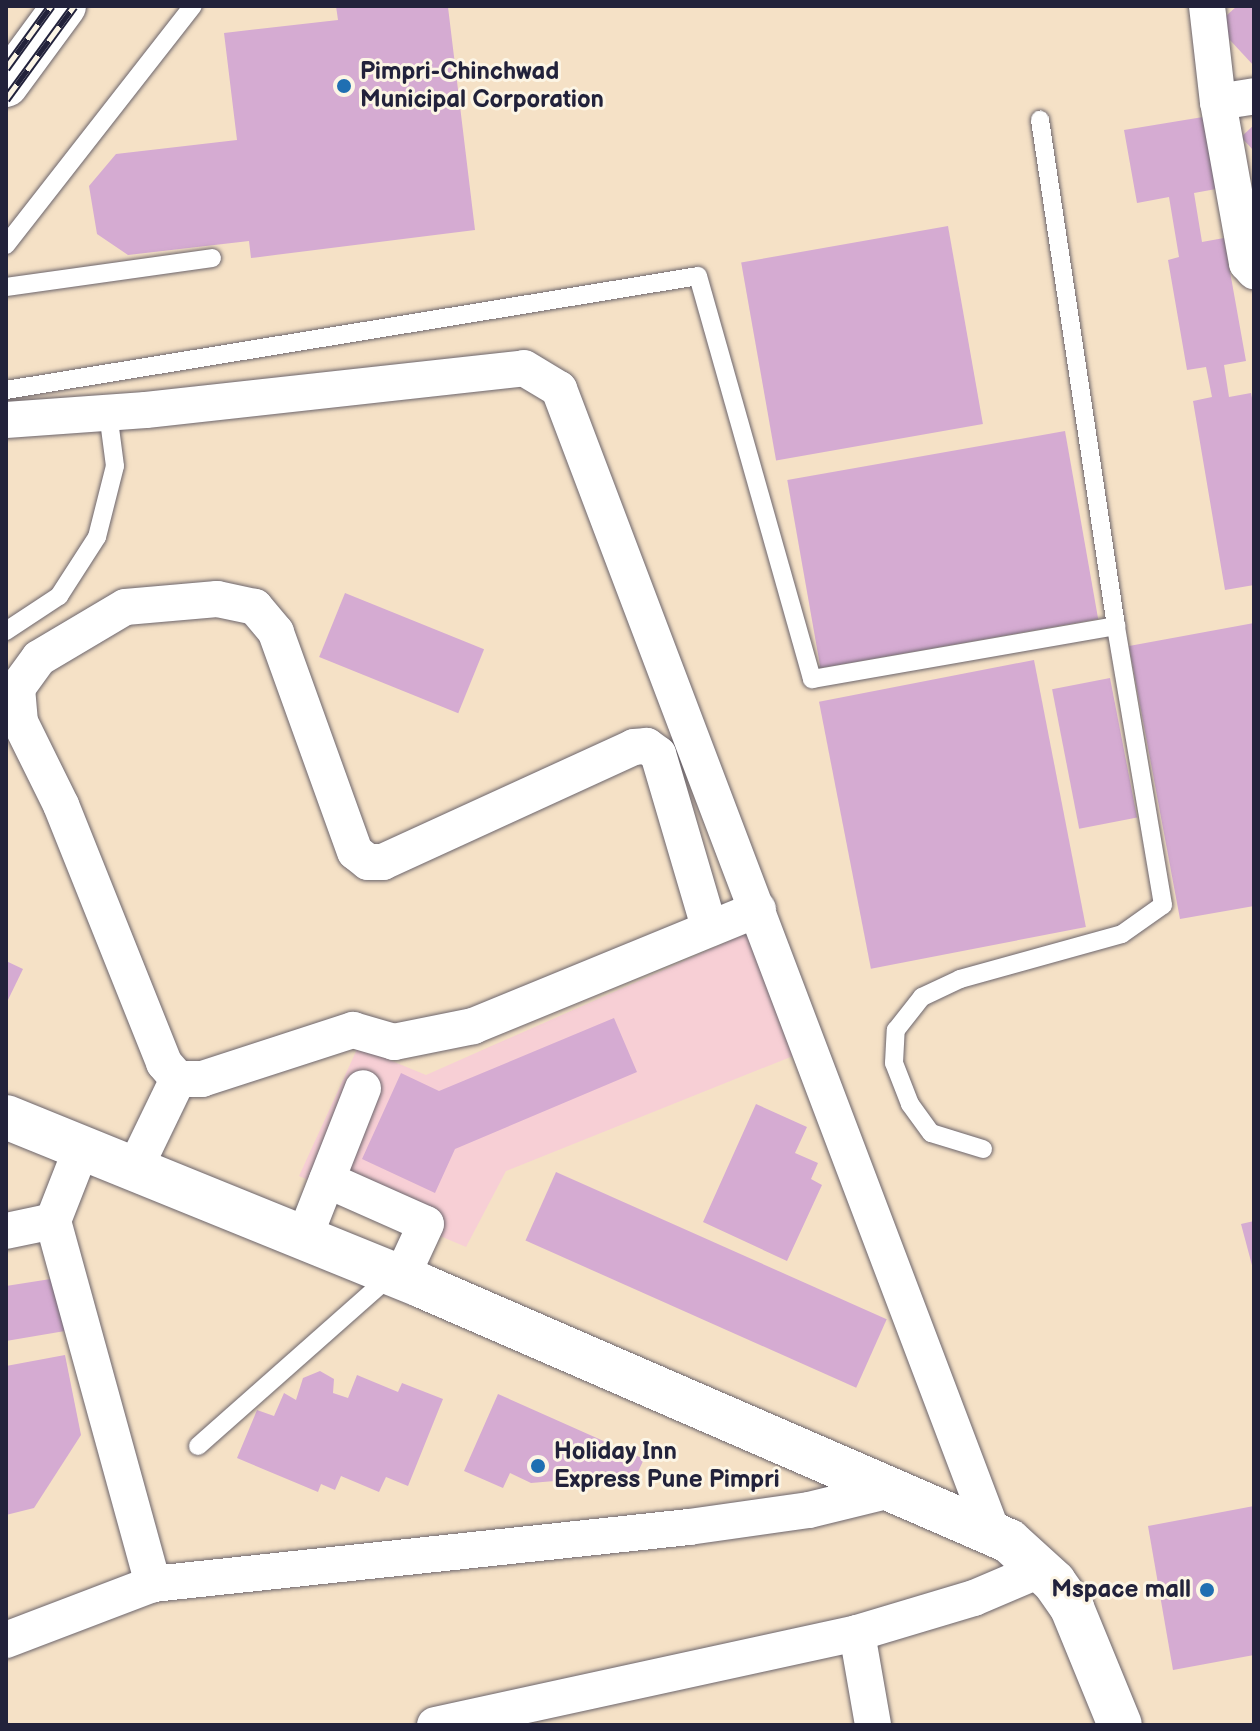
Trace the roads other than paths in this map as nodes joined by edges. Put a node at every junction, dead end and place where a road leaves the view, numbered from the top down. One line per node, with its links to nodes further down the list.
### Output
1 (64, 6): 4 (street)
2 (193, 6): 8 (lane)
3 (1207, 6): 6 (street)
4 (6, 85)
5 (1254, 96): 6 (street)
6 (1218, 102): 10 (street)
7 (1040, 120): 15 (lane)
8 (6, 245)
9 (212, 258): 11 (lane)
10 (1254, 271)
11 (6, 287)
12 (6, 390): 15 (lane)
13 (108, 413): 14 (street); 16 (lane); 17 (street)
14 (6, 420)
15 (1116, 626): 23 (lane)
16 (6, 631)
17 (758, 909): 18 (street); 32 (street)
18 (709, 927): 19 (street); 19 (street)
19 (178, 1079): 24 (street)
20 (363, 1088): 25 (street)
21 (6, 1117): 22 (street)
22 (82, 1147): 24 (street); 26 (street)
23 (983, 1149)
24 (135, 1168): 28 (street)
25 (327, 1180): 28 (street); 29 (street)
26 (53, 1221): 27 (street); 34 (street)
27 (6, 1231)
28 (304, 1238): 29 (street)
29 (396, 1276): 30 (lane); 31 (street)
30 (198, 1446)
31 (891, 1490): 32 (street); 34 (street)
32 (993, 1534): 33 (street)
33 (1042, 1569): 35 (street); 39 (street)
34 (153, 1584): 36 (street)
35 (857, 1633): 37 (street); 38 (street)
36 (6, 1640)
37 (435, 1725)
38 (873, 1725)
39 (1120, 1725)

